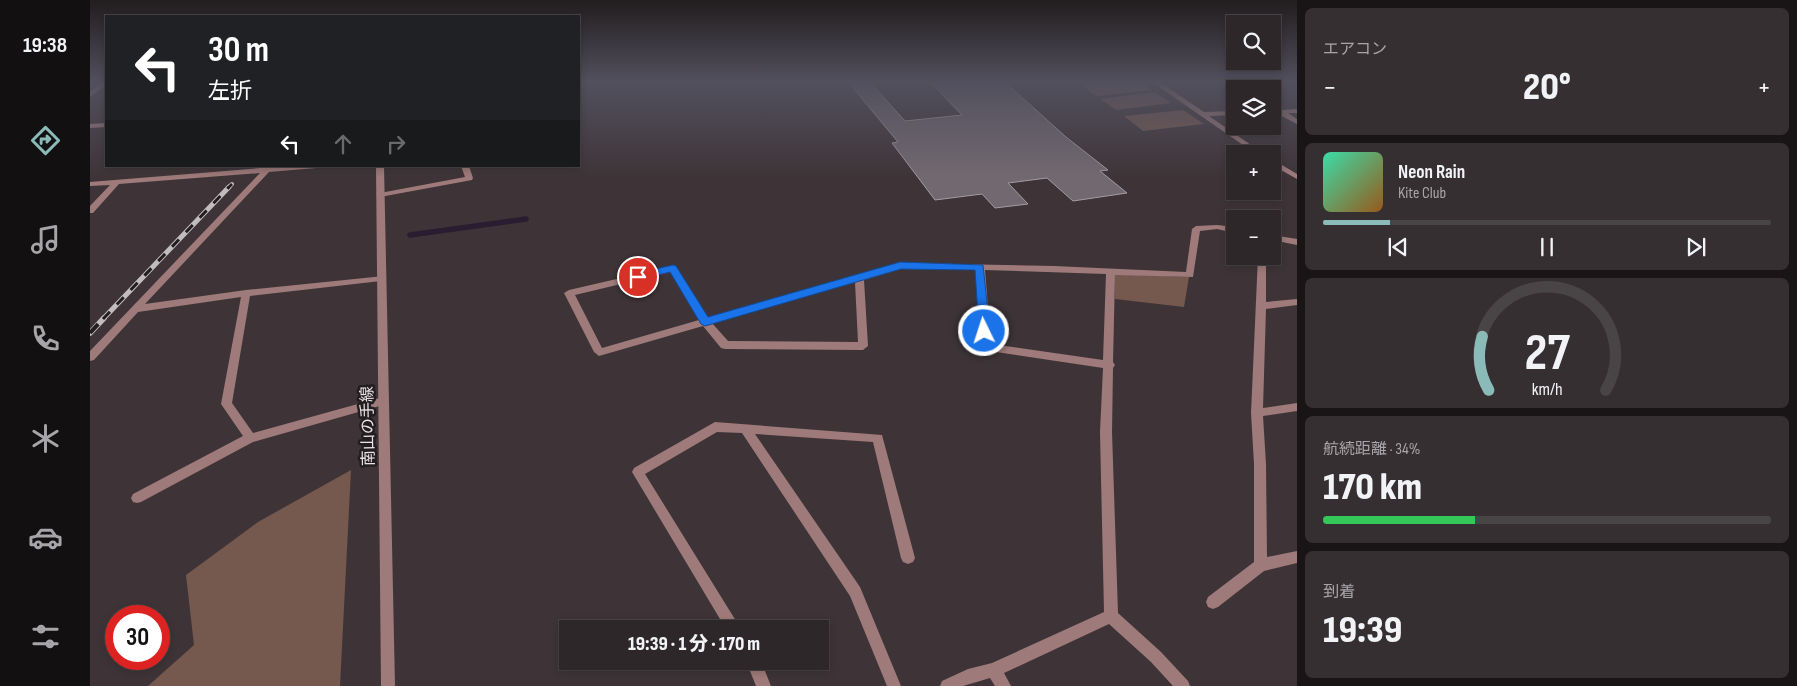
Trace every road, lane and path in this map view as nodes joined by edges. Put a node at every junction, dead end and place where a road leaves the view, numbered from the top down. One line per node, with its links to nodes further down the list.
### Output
1 (1202, 114): 6 (street)
2 (1281, 114): 3 (street)
3 (1297, 122)
4 (105, 125): 5 (street)
5 (90, 126)
6 (1248, 145)
7 (206, 167): 13 (street)
8 (306, 167): 12 (street)
9 (380, 167): 17 (street, 南山の手線)
10 (466, 167): 17 (street)
11 (1281, 167): 14 (street)
12 (266, 171): 13 (street); 30 (street)
13 (202, 175): 15 (street)
14 (1297, 177)
15 (117, 182): 16 (street); 18 (street)
16 (90, 184)
17 (380, 195): 25 (street, 南山の手線)
18 (90, 211)
19 (1226, 228): 24 (street)
20 (1281, 239): 21 (street)
21 (1297, 242)
22 (1262, 265): 29 (street)
23 (980, 267): 24 (street); 26 (street); 33 (street)
24 (1111, 272): 33 (street)
25 (381, 278): 27 (street); 34 (street, 南山の手線)
26 (859, 279): 31 (street); 31 (street)
27 (246, 293): 30 (street); 38 (street)
28 (1297, 302): 29 (street)
29 (1261, 306): 36 (street)
30 (135, 310): 32 (street)
31 (705, 322): 31 (street)
32 (90, 357)
33 (1110, 365): 44 (street)
34 (383, 401): 38 (street); 48 (street, 南山の手線)
35 (1297, 407): 36 (street)
36 (1256, 413): 42 (street)
37 (745, 429): 41 (street); 45 (street); 50 (street)
38 (250, 438): 39 (street)
39 (137, 498)
40 (1297, 557): 42 (street)
41 (908, 558)
42 (1261, 565): 43 (street)
43 (1213, 602)
44 (1111, 616): 47 (street); 53 (street)
45 (728, 620)
46 (757, 670): 49 (street)
47 (993, 670): 51 (street); 52 (street)
48 (388, 686)
49 (764, 686)
50 (894, 686)
51 (947, 686)
52 (1004, 686)
53 (1182, 686)

